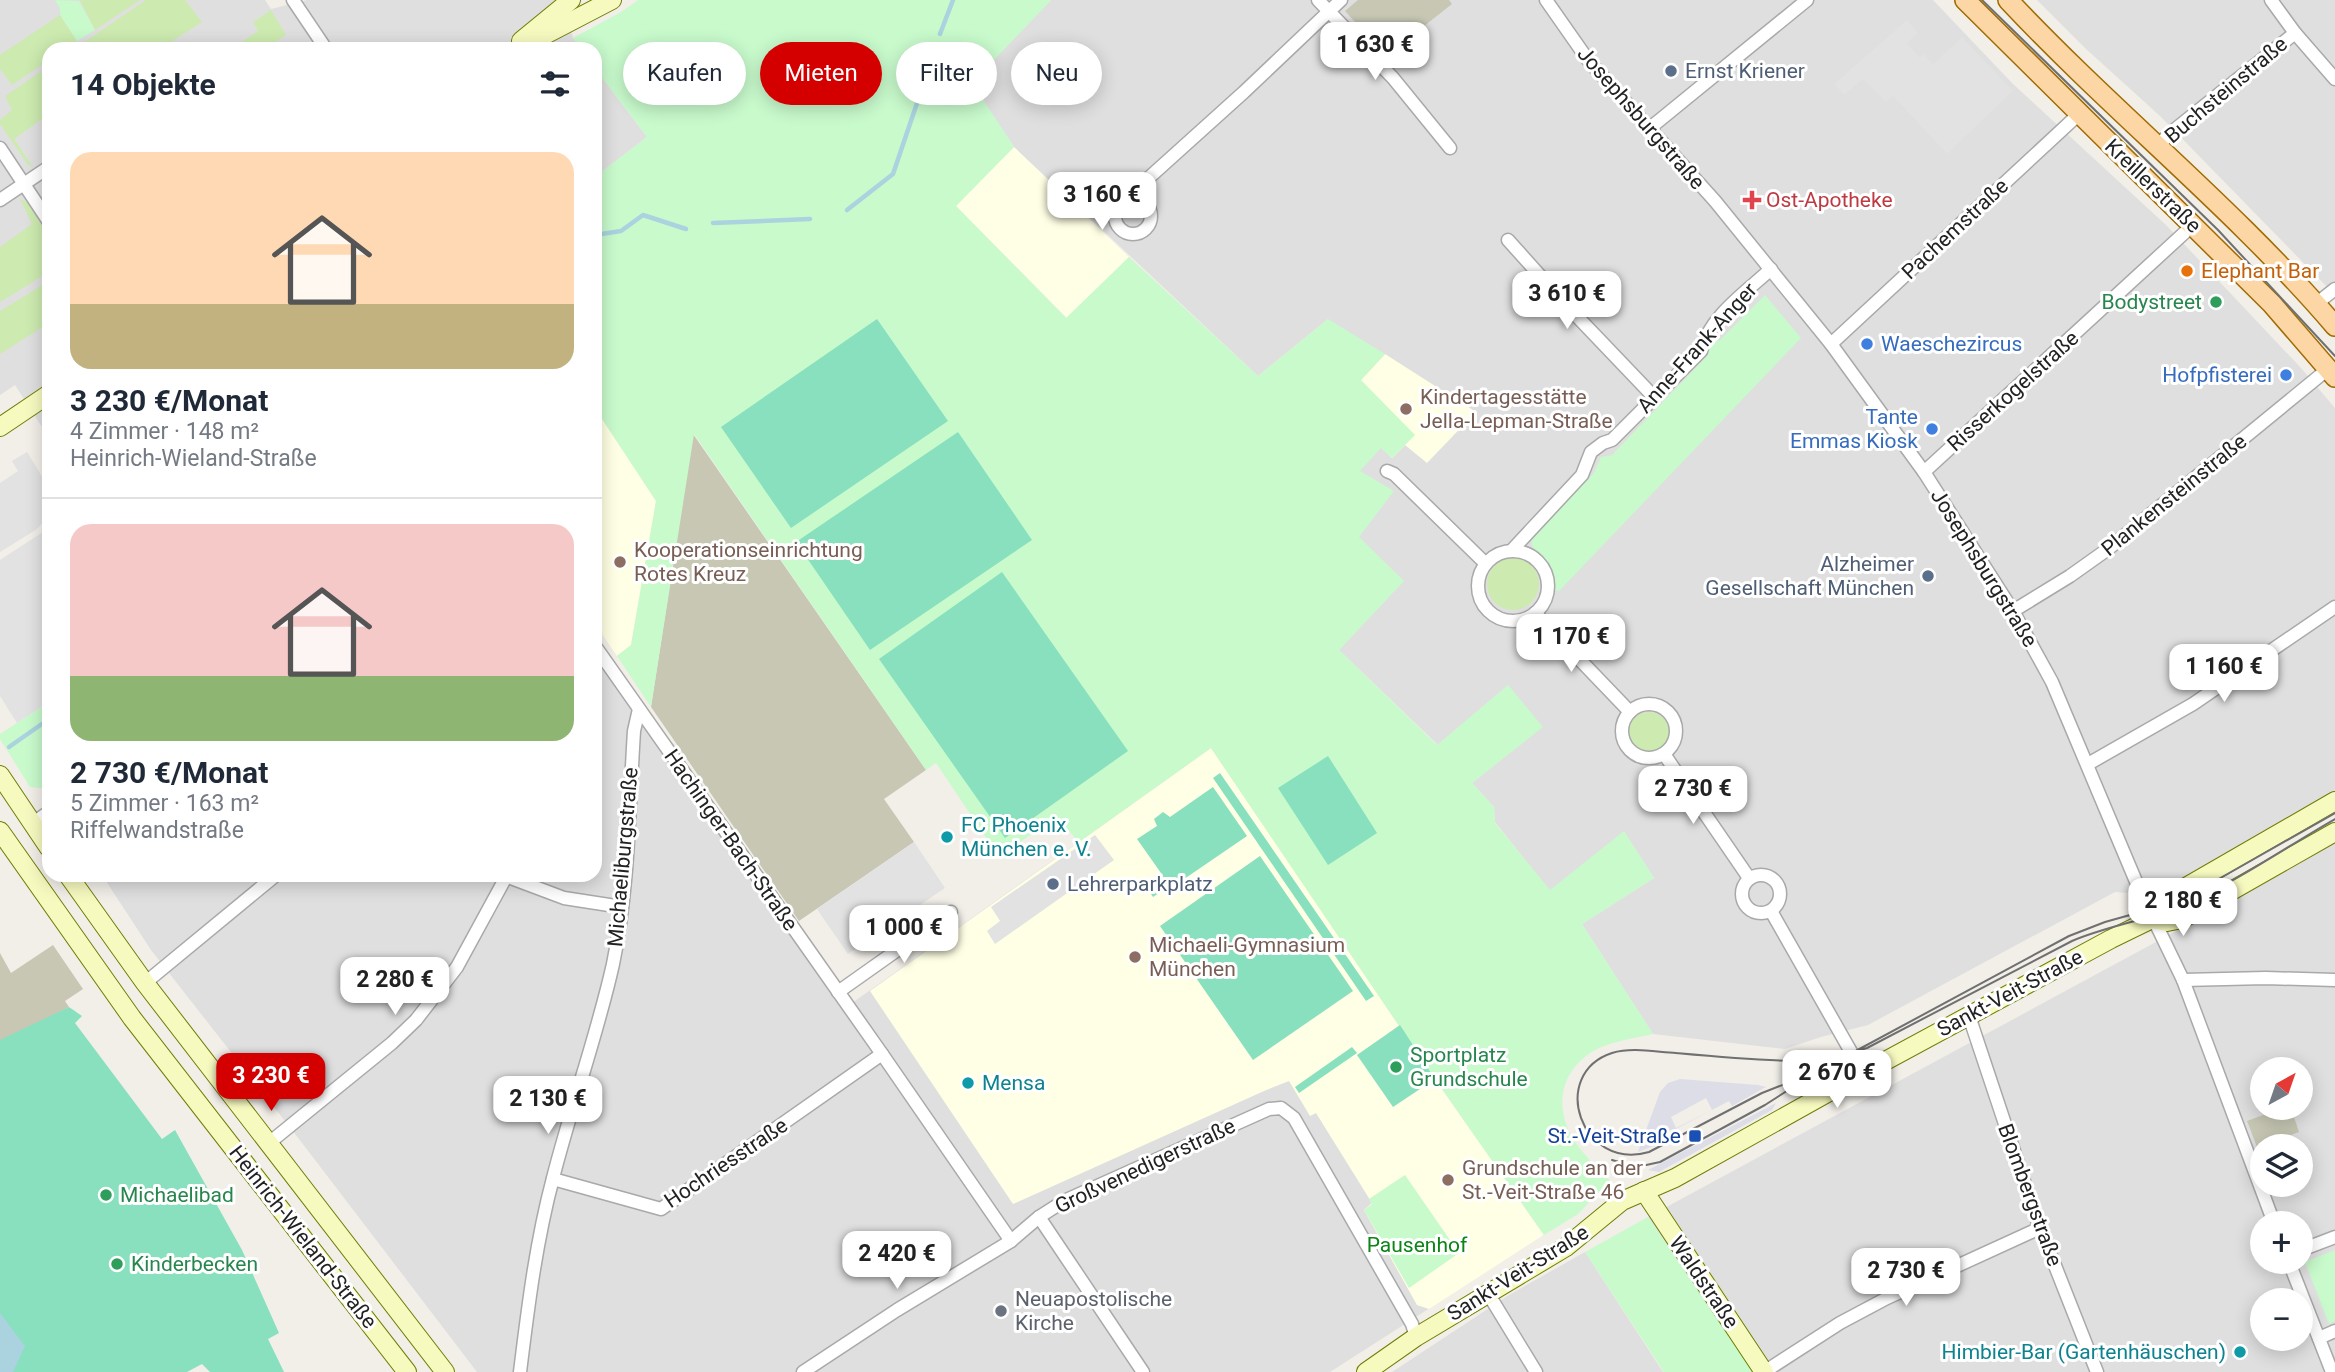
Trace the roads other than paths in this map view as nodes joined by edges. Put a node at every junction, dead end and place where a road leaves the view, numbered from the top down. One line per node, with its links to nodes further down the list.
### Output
1 (293, 0): 13 (street)
2 (571, 0): 14 (street)
3 (612, 0): 15 (street)
4 (1318, 0): 11 (street)
5 (1341, 0): 11 (street)
6 (1546, 0): 18 (street, Josephsburgstraße)
7 (1807, 0): 18 (street)
8 (1965, 0): 17 (main road, Kreillerstraße)
9 (2008, 0): 21 (main road, Kreillerstraße)
10 (2271, 0): 12 (street)
11 (1330, 12): 20 (street); 24 (street)
12 (2294, 33): 16 (street); 21 (street, Buchsteinstraße)
13 (321, 42)
14 (521, 42)
15 (531, 42)
16 (2335, 79)
17 (2079, 114): 27 (main road, Kreillerstraße); 33 (street, Pachemstraße)
18 (1650, 128): 29 (street, Josephsburgstraße)
19 (0, 148): 23 (street)
20 (1450, 148)
21 (2157, 148): 31 (main road, Kreillerstraße)
22 (42, 172): 23 (street)
23 (24, 184): 25 (street); 26 (street)
24 (1134, 198)
25 (0, 200)
26 (42, 211)
27 (2194, 224): 34 (main road, Kreillerstraße); 39 (street, Risserkogelstraße)
28 (1508, 240): 35 (street)
29 (1771, 269): 33 (street, Josephsburgstraße); 35 (street, Anne-Frank-Anger)
30 (2335, 289): 31 (street)
31 (2316, 304): 32 (main road, Kreillerstraße)
32 (2335, 326)
33 (1832, 344): 39 (street, Josephsburgstraße)
34 (2332, 373): 43 (street, Plankensteinstraße)
35 (1654, 397): 40 (street, Anne-Frank-Anger)
36 (42, 399): 37 (street)
37 (0, 427)
38 (1387, 471): 41 (street)
39 (1924, 472): 43 (street, Josephsburgstraße)
40 (1512, 550): 41 (street); 44 (street)
41 (1485, 563): 44 (street)
42 (2335, 607): 49 (street)
43 (2013, 611): 49 (street, Josephsburgstraße)
44 (1535, 613): 47 (street)
45 (602, 656): 46 (street, Hachinger-Bach-Straße)
46 (639, 709): 62 (street, Michaeliburgstraße); 69 (street, Hachinger-Bach-Straße)
47 (1630, 712): 48 (street); 48 (street)
48 (1664, 754): 57 (street)
49 (2088, 764): 65 (street, Josephsburgstraße)
50 (0, 775): 53 (street)
51 (2335, 801): 65 (street, Sankt-Veit-Straße)
52 (42, 816): 53 (street)
53 (32, 824): 56 (street)
54 (0, 831): 87 (street, Heinrich-Wieland-Straße)
55 (2335, 832): 65 (street, Sankt-Veit-Straße)
56 (42, 838)
57 (1749, 878): 63 (street); 63 (street)
58 (73, 882): 68 (street, Heinrich-Wieland-Straße)
59 (268, 882): 68 (street)
60 (502, 882): 73 (street)
61 (521, 882): 62 (street)
62 (622, 907): 74 (street, Michaeliburgstraße)
63 (1771, 911): 72 (street)
64 (951, 912): 69 (street)
65 (2152, 919): 66 (street, Josephsburgstraße); 70 (street, Sankt-Veit-Straße)
66 (2183, 980): 67 (street); 76 (street, Josephsburgstraße)
67 (2335, 980)
68 (145, 983): 73 (street, Heinrich-Wieland-Straße)
69 (838, 992): 71 (street, Hachinger-Bach-Straße)
70 (1969, 1016): 72 (street, Sankt-Veit-Straße); 78 (street, Blombergstraße)
71 (883, 1054): 74 (street, Hochriesstraße); 80 (street, Hachinger-Bach-Straße)
72 (1863, 1073): 75 (street, Sankt-Veit-Straße)
73 (269, 1143): 88 (street, Heinrich-Wieland-Straße)
74 (553, 1179): 89 (street, Michaeliburgstraße)
75 (1644, 1191): 83 (street, Sankt-Veit-Straße); 94 (street, Waldstraße)
76 (2270, 1211)
77 (1039, 1217): 80 (street, Großvenedigerstraße); 85 (street, Großvenedigerstraße); 91 (street)
78 (2040, 1228): 94 (street); 95 (street, Blombergstraße)
79 (2335, 1237): 81 (street)
80 (1011, 1241): 90 (street, Großvenedigerstraße)
81 (2313, 1245)
82 (2294, 1274): 86 (street)
83 (1489, 1295): 85 (street, Sankt-Veit-Straße); 93 (street)
84 (2335, 1331): 86 (street)
85 (1416, 1337): 92 (street, Sankt-Veit-Straße)
86 (2319, 1338): 96 (street)
87 (407, 1372)
88 (446, 1372)
89 (520, 1372)
90 (803, 1372)
91 (1143, 1372)
92 (1367, 1372)
93 (1536, 1372)
94 (1765, 1372)
95 (2097, 1372)
96 (2332, 1372)

